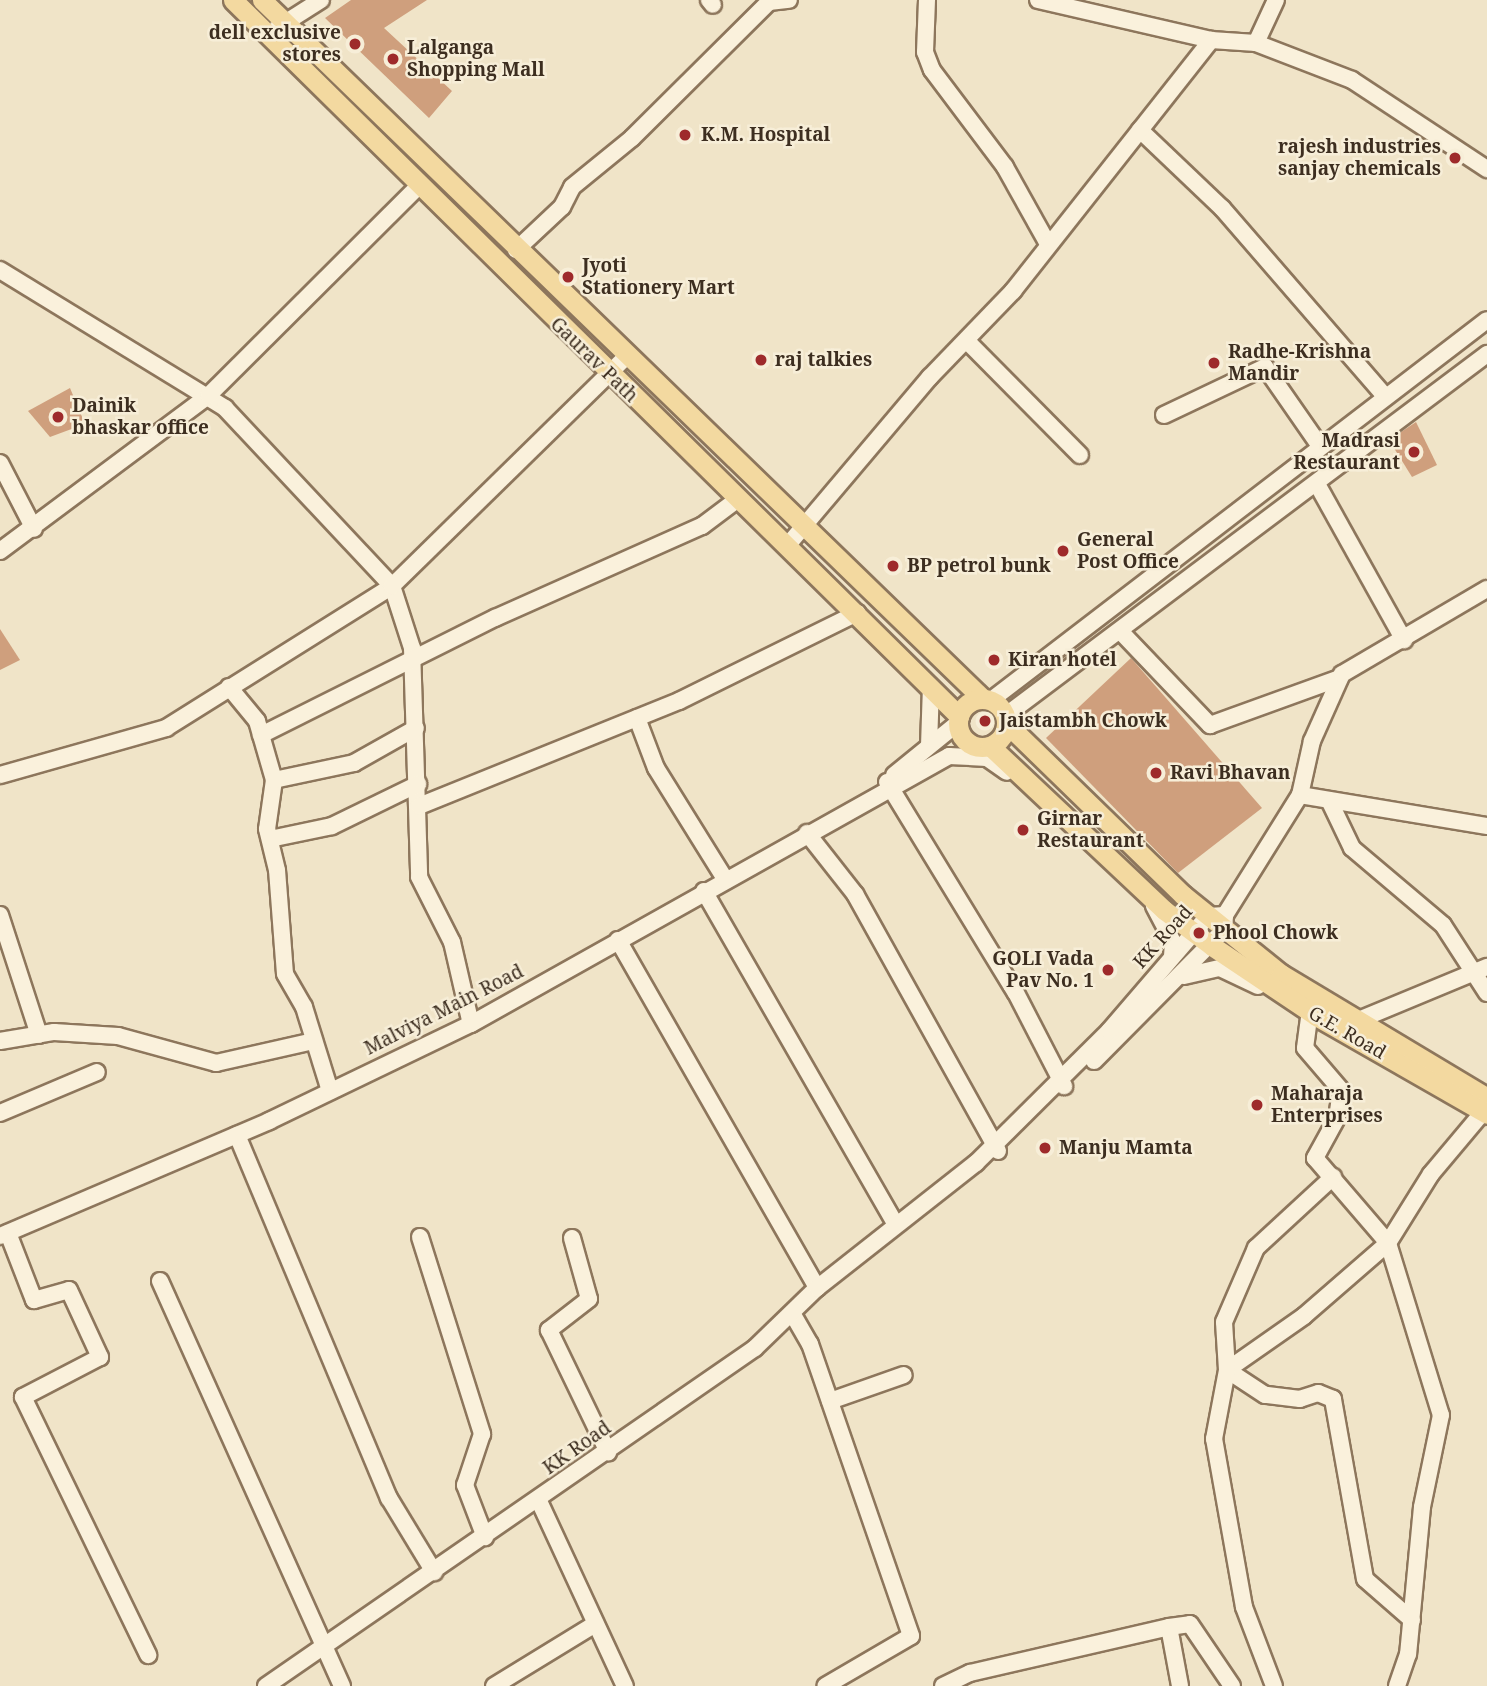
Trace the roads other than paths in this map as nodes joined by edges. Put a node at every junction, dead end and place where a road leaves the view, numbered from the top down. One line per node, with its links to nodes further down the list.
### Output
1 (233, 0): 9 (main road, Gaurav Path)
2 (262, 0): 8 (main road)
3 (321, 0): 8 (street)
4 (789, 0): 16 (street)
5 (927, 0): 15 (street)
6 (1038, 0): 10 (street)
7 (1276, 0): 11 (street)
8 (284, 23): 9 (street); 16 (main road)
9 (266, 36): 14 (main road, Gaurav Path)
10 (1211, 40): 11 (street); 12 (street)
11 (1256, 43): 13 (street)
12 (1140, 130): 15 (street); 24 (street)
13 (1487, 169)
14 (418, 188): 22 (main road, Gaurav Path); 23 (street)
15 (1048, 244): 19 (street)
16 (516, 250): 21 (main road)
17 (0, 270): 23 (street)
18 (1487, 320): 24 (street)
19 (968, 342): 27 (street); 31 (street)
20 (1487, 354): 29 (street)
21 (626, 356): 22 (street); 31 (main road)
22 (608, 375): 30 (main road, Gaurav Path); 35 (street)
23 (209, 396): 32 (street); 35 (street)
24 (1385, 397): 26 (street)
25 (1164, 415): 26 (street)
26 (1320, 446): 44 (street)
27 (1080, 455)
28 (0, 463): 32 (street)
29 (1317, 484): 38 (street); 39 (street)
30 (738, 499): 33 (main road, Gaurav Path); 40 (street)
31 (803, 526): 33 (street); 44 (main road)
32 (34, 529): 34 (street)
33 (787, 546): 37 (main road, Gaurav Path)
34 (0, 551)
35 (392, 586): 40 (street); 43 (street)
36 (1487, 589): 39 (street)
37 (857, 613): 42 (main road, Gaurav Path); 45 (street)
38 (1121, 632): 41 (street); 47 (street)
39 (1404, 640): 41 (street)
40 (413, 658): 48 (street); 49 (street)
41 (1340, 678): 56 (street)
42 (931, 684): 46 (main road, Gaurav Path); 50 (street)
43 (229, 687): 49 (street); 52 (street)
44 (987, 700): 46 (main road); 47 (main road)
45 (636, 718): 58 (street); 63 (street)
46 (959, 719): 50 (street); 51 (main road)
47 (1005, 719): 51 (main road); 67 (main road)
48 (416, 728): 53 (street); 54 (street)
49 (261, 735): 53 (street)
50 (929, 746): 55 (street)
51 (990, 746): 59 (main road, G.E. Road)
52 (0, 775)
53 (274, 780): 62 (street)
54 (418, 784): 58 (street); 62 (street)
55 (888, 785): 59 (street); 61 (street, Malviya Main Road); 83 (street)
56 (1300, 795): 57 (street); 67 (street)
57 (1329, 800): 60 (street); 72 (street)
58 (419, 806): 78 (street)
59 (1066, 814): 65 (main road, G.E. Road)
60 (1487, 826)
61 (807, 832): 63 (street, Malviya Main Road); 88 (street)
62 (270, 839): 81 (street)
63 (725, 879): 64 (street, Malviya Main Road)
64 (704, 891): 69 (street, Malviya Main Road); 90 (street)
65 (1146, 893): 68 (main road, G.E. Road); 71 (street)
66 (0, 915): 79 (street)
67 (1219, 920): 68 (street, KK Road); 70 (street, KK Road); 76 (main road)
68 (1193, 932): 70 (main road, G.E. Road); 71 (street, KK Road)
69 (618, 940): 78 (street, Malviya Main Road); 96 (street)
70 (1212, 946): 73 (street, KK Road); 75 (main road, G.E. Road)
71 (1172, 955): 83 (street, KK Road)
72 (1481, 969): 74 (street); 77 (street)
73 (1179, 978): 75 (street); 83 (street, KK Road)
74 (1487, 993)
75 (1286, 996): 76 (main road, G.E. Road)
76 (1311, 1003): 77 (main road); 85 (main road, G.E. Road); 89 (street)
77 (1354, 1022): 85 (main road)
78 (471, 1024): 84 (street, Malviya Main Road)
79 (39, 1035): 80 (street); 81 (street)
80 (0, 1041)
81 (314, 1041): 84 (street)
82 (97, 1072): 86 (street)
83 (1062, 1083): 88 (street, KK Road)
84 (330, 1091): 87 (street, Malviya Main Road)
85 (1486, 1108): 94 (street)
86 (0, 1113)
87 (237, 1135): 91 (street, Malviya Main Road); 104 (street)
88 (995, 1148): 90 (street, KK Road)
89 (1334, 1177): 94 (street); 98 (street)
90 (896, 1225): 96 (street, KK Road)
91 (4, 1235): 109 (street)
92 (420, 1237): 103 (street)
93 (572, 1238): 101 (street)
94 (1388, 1243): 98 (street); 105 (street)
95 (160, 1281): 108 (street)
96 (817, 1288): 97 (street, KK Road)
97 (792, 1313): 100 (street); 101 (street, KK Road)
98 (1227, 1370): 105 (street); 118 (street)
99 (904, 1375): 100 (street)
100 (830, 1401): 114 (street)
101 (608, 1452): 102 (street, KK Road)
102 (539, 1501): 103 (street, KK Road); 106 (street)
103 (485, 1537): 104 (street, KK Road)
104 (434, 1572): 108 (street, KK Road)
105 (1412, 1620): 119 (street)
106 (595, 1624): 112 (street); 113 (street)
107 (1169, 1628): 115 (street); 116 (street); 117 (street)
108 (322, 1648): 110 (street, KK Road); 111 (street)
109 (148, 1655)
110 (266, 1686)
111 (342, 1686)
112 (494, 1686)
113 (625, 1686)
114 (825, 1686)
115 (943, 1686)
116 (1180, 1686)
117 (1232, 1686)
118 (1274, 1686)
119 (1397, 1686)

